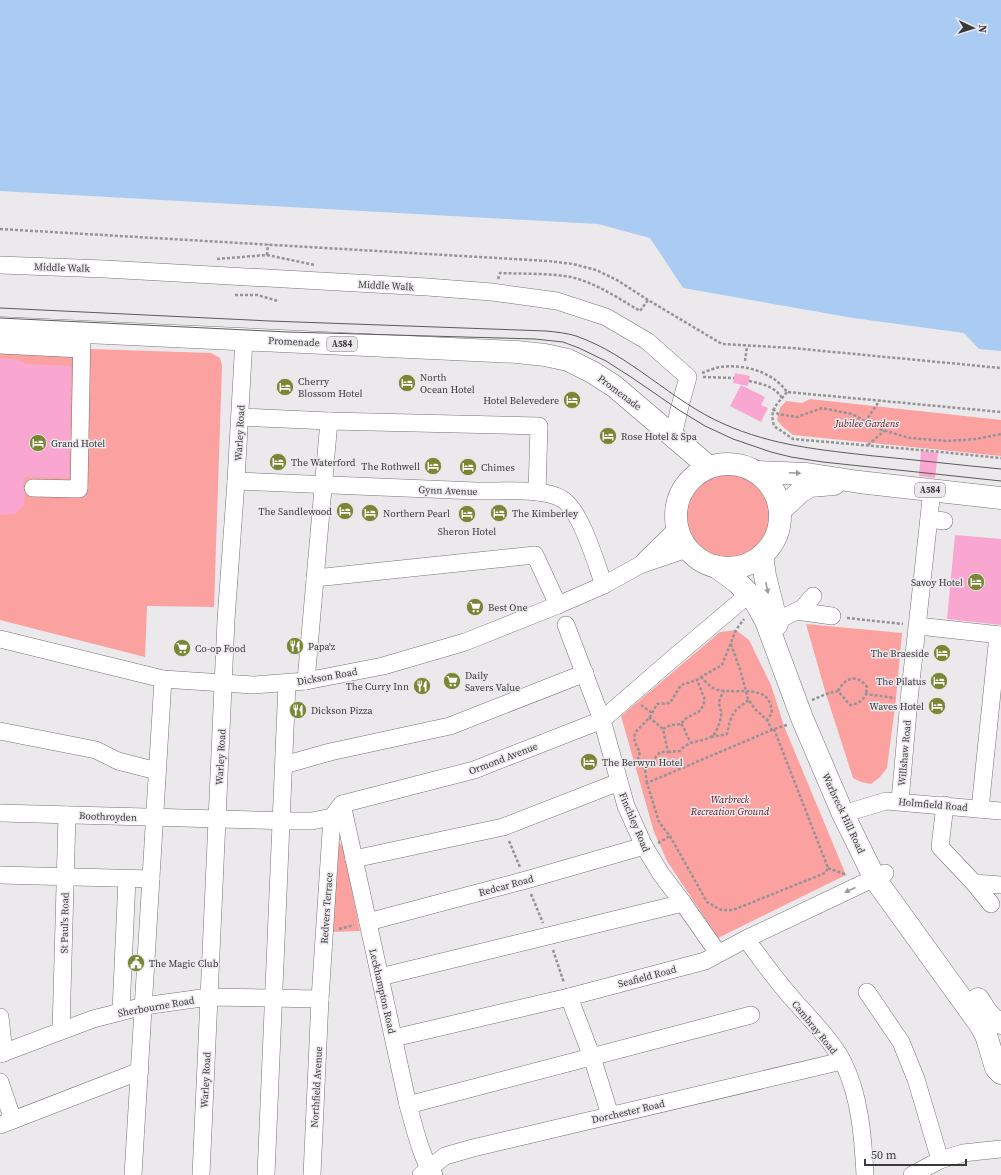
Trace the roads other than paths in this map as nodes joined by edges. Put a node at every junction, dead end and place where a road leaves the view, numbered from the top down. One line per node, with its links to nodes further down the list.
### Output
1 (0, 265): 8 (street, Middle Walk)
2 (0, 328): 4 (main road, Promenade / A584)
3 (244, 339): 4 (main road, Promenade / A584); 6 (street, Warley Road); 8 (main road, Promenade / A584)
4 (81, 340): 5 (street); 15 (street)
5 (0, 345)
6 (240, 417): 7 (street); 11 (street, Warley Road)
7 (329, 421): 14 (street); 17 (street)
8 (667, 431): 9 (main road, Promenade / A584); 13 (main road, Promenade / A584)
9 (709, 467): 10 (main road, A584); 13 (main road, A584)
10 (756, 472): 12 (main road, A584, one-way to 12); 19 (main road, A584)
11 (236, 481): 14 (street, Gynn Avenue); 41 (street, Warley Road)
12 (859, 482): 16 (main road, A584); 19 (main road, A584)
13 (687, 483): 20 (main road, A584)
14 (324, 485): 17 (street, Gynn Avenue); 25 (street)
15 (33, 488)
16 (932, 490): 18 (main road, A584); 34 (street, Willshaw Road)
17 (537, 492): 26 (street, Gynn Avenue)
18 (1001, 498)
19 (780, 510): 22 (main road, A584)
20 (677, 529): 21 (main road, A584); 23 (street, Dickson Road)
21 (687, 549): 23 (street, Dickson Road); 24 (main road, A584)
22 (762, 555): 24 (main road, A584); 32 (main road, Warbreck Hill Road, one-way to 32)
23 (640, 565): 26 (street, Dickson Road)
24 (715, 566): 27 (main road, Warbreck Hill Road)
25 (315, 578): 29 (street); 39 (street)
26 (604, 585): 29 (street, Dickson Road)
27 (749, 594): 42 (street, Ormond Avenue); 52 (main road, Warbreck Hill Road)
28 (813, 596): 30 (street)
29 (558, 605): 39 (street, Dickson Road)
30 (796, 611): 31 (street); 32 (street)
31 (832, 616)
32 (776, 621): 52 (main road, Warbreck Hill Road)
33 (566, 625): 37 (street, Finchley Road)
34 (918, 626): 35 (street); 47 (street, Willshaw Road)
35 (1000, 635): 49 (street)
36 (0, 639): 38 (street, Dickson Road)
37 (585, 673): 42 (street, Finchley Road); 44 (street)
38 (163, 679): 41 (street, Dickson Road); 45 (street)
39 (306, 681): 40 (street, Dickson Road)
40 (287, 683): 41 (street, Dickson Road); 44 (street)
41 (224, 684): 56 (street, Warley Road)
42 (602, 720): 46 (street, Finchley Road); 50 (street, Ormond Avenue)
43 (0, 731): 45 (street)
44 (284, 765): 57 (street)
45 (157, 771): 55 (street)
46 (619, 782): 58 (street, Finchley Road); 59 (street)
47 (900, 801): 48 (street, Holmfield Road); 52 (street, Holmfield Road)
48 (946, 805): 49 (street, Holmfield Road); 65 (street)
49 (980, 809): 51 (street, Holmfield Road)
50 (337, 810): 57 (street, Ormond Avenue); 59 (street, Leckhampton Road); 77 (street, Redvers Terrace)
51 (1001, 811)
52 (848, 812): 61 (main road, Warbreck Hill Road)
53 (0, 813): 54 (street, Boothroyden)
54 (67, 815): 55 (street, Boothroyden); 62 (street, St Paul's Road)
55 (154, 818): 56 (street, Boothroyden); 64 (street)
56 (216, 820): 57 (street, Ormond Avenue); 74 (street, Warley Road)
57 (282, 821): 76 (street)
58 (651, 844): 67 (street, Finchley Road); 69 (street, Redcar Road)
59 (354, 859): 69 (street, Leckhampton Road)
60 (0, 875): 62 (street)
61 (880, 876): 70 (street, Seafield Road, one-way to 70); 82 (main road, Warbreck Hill Road); 89 (main road, Warbreck Hill Road)
62 (65, 877): 63 (street); 83 (street, St Paul's Road)
63 (127, 879): 64 (street); 79 (street)
64 (151, 879): 78 (street)
65 (974, 883): 66 (street); 68 (street)
66 (1001, 885)
67 (683, 903): 71 (street, Finchley Road); 72 (street)
68 (991, 904)
69 (368, 922): 72 (street, Leckhampton Road)
70 (746, 939): 71 (street, Seafield Road); 88 (street, Cambray Road)
71 (718, 953): 75 (street, Seafield Road)
72 (380, 977): 85 (street, Leckhampton Road)
73 (867, 992): 96 (street)
74 (209, 997): 76 (street, Sherbourne Road); 78 (street, Sherbourne Road); 99 (street, Warley Road)
75 (570, 997): 85 (street, Seafield Road); 87 (street)
76 (274, 998): 77 (street, Sherbourne Road); 100 (street)
77 (320, 999): 101 (street, Northfield Avenue)
78 (144, 1006): 79 (street, Sherbourne Road); 90 (street)
79 (121, 1011): 83 (street, Sherbourne Road)
80 (751, 1015): 87 (street)
81 (0, 1017): 86 (street)
82 (1001, 1023)
83 (61, 1031): 86 (street, Sherbourne Road)
84 (1001, 1032): 89 (main road, Warbreck Hill Road)
85 (394, 1038): 92 (street, Leckhampton Road)
86 (2, 1054)
87 (592, 1057): 92 (street); 93 (street)
88 (842, 1061): 93 (street, Dorchester Road); 102 (street, Cambray Road)
89 (997, 1070)
90 (140, 1071): 94 (street); 98 (street)
91 (0, 1082): 94 (street)
92 (408, 1104): 97 (street, Leckhampton Road)
93 (610, 1115): 97 (street, Dorchester Road)
94 (6, 1122)
95 (1001, 1149): 96 (street)
96 (940, 1160): 103 (street)
97 (428, 1173)
98 (133, 1175)
99 (201, 1175)
100 (266, 1175)
101 (312, 1175)
102 (865, 1175)
103 (912, 1175)

